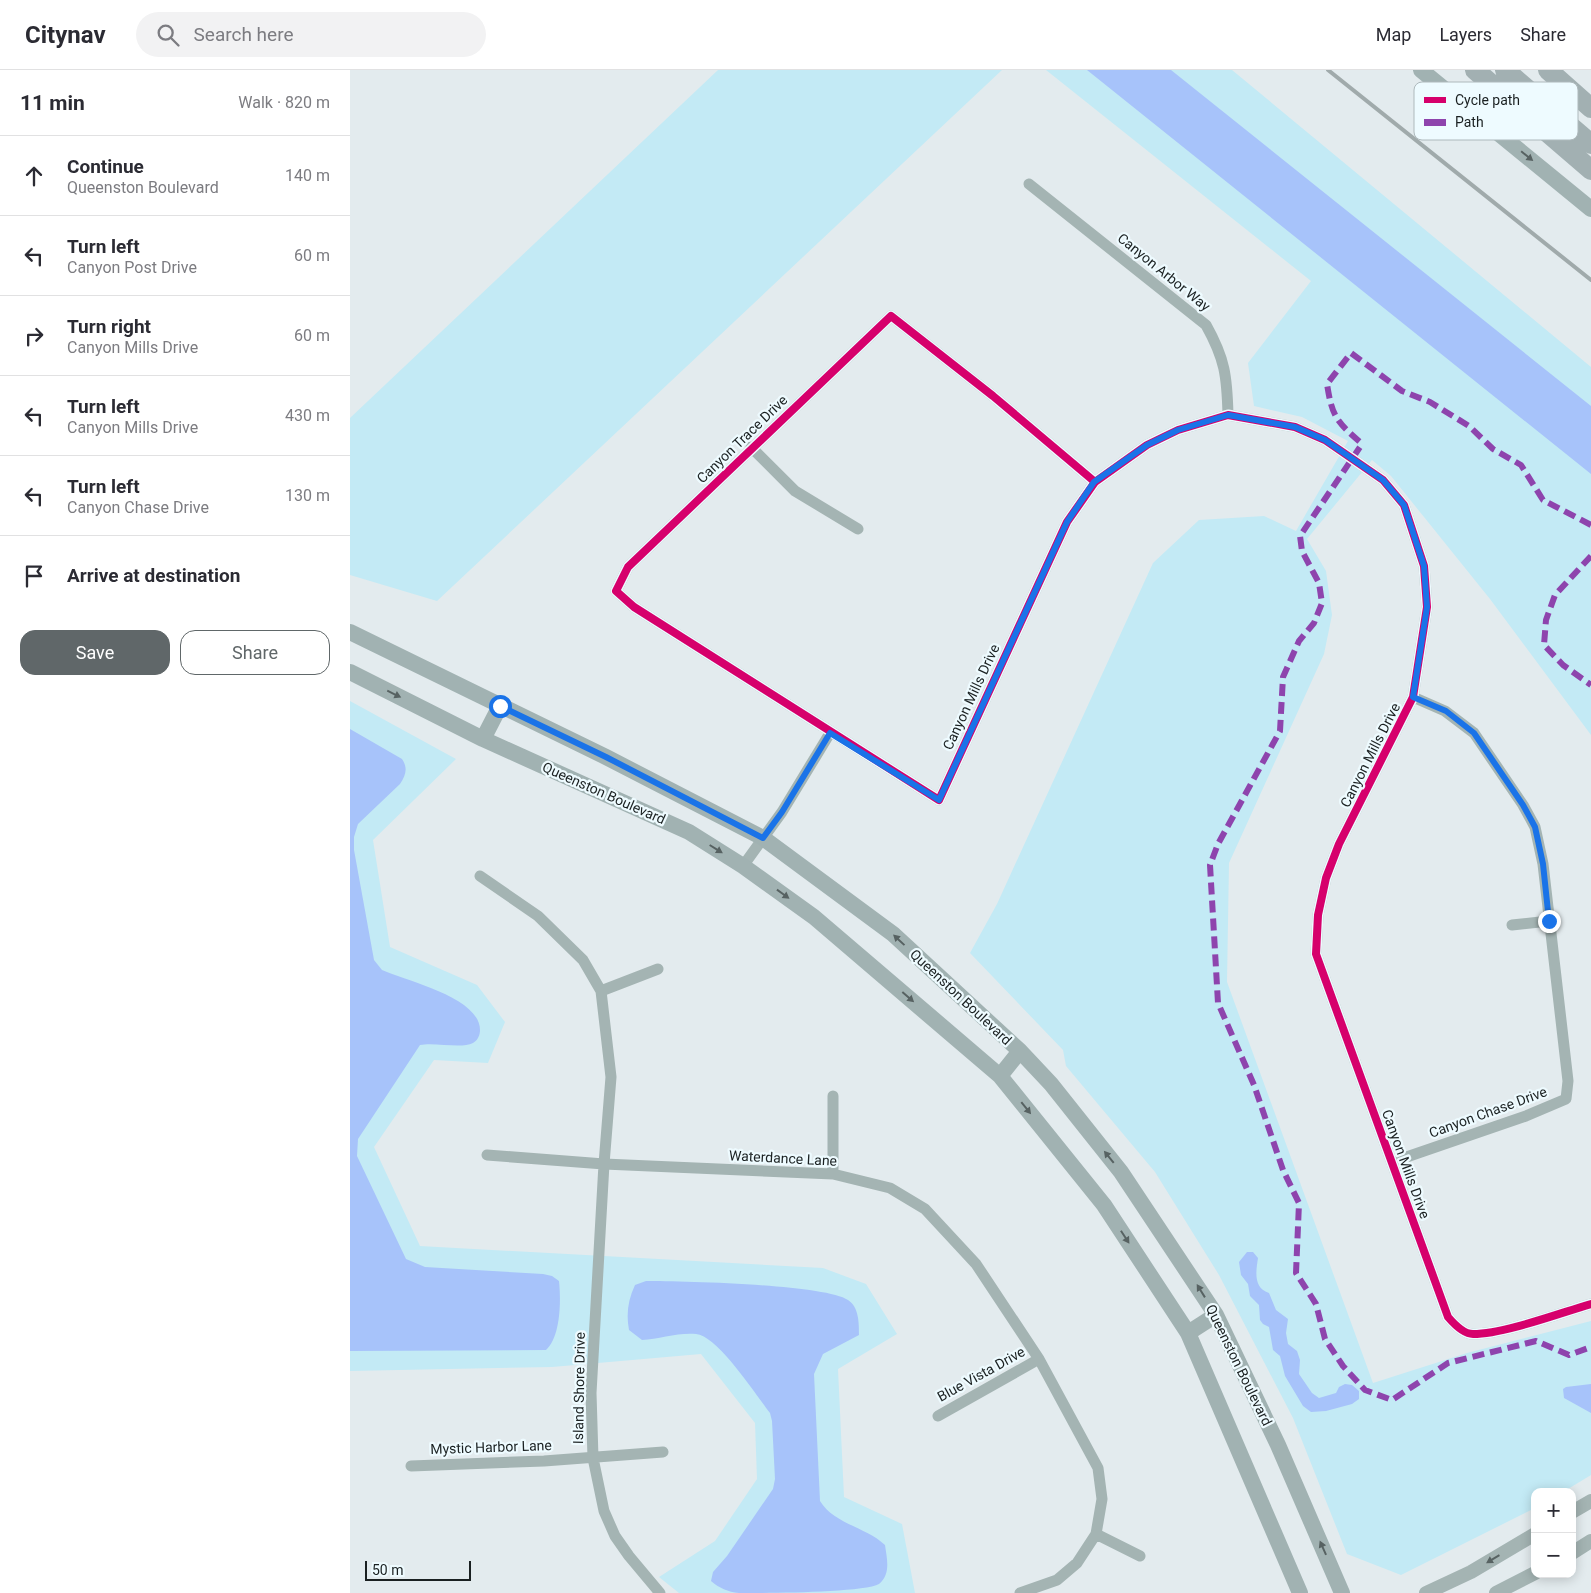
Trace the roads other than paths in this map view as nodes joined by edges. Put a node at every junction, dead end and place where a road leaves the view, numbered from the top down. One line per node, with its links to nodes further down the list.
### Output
1 (1421, 70): 5 (main road, one-way to 5)
2 (1475, 70): 6 (highway)
3 (1505, 70): 7 (highway)
4 (1548, 70): 8 (highway)
5 (1436, 82)
6 (1489, 82)
7 (1519, 82)
8 (1562, 82)
9 (1578, 97): 10 (highway)
10 (1591, 108)
11 (1578, 133): 14 (highway)
12 (1507, 140): 17 (main road, one-way to 17)
13 (1556, 140): 15 (highway)
14 (1591, 144)
15 (1591, 170)
16 (1029, 184): 18 (street, Canyon Arbor Way)
17 (1591, 209)
18 (1228, 415): 20 (street, Canyon Mills Drive); 24 (street, Canyon Mills Drive)
19 (751, 447): 20 (street, Canyon Trace Drive); 21 (street); 26 (street, Canyon Trace Drive)
20 (1094, 482): 26 (street, Canyon Mills Drive)
21 (858, 529)
22 (350, 632): 25 (main road, Queenston Boulevard)
23 (350, 672): 27 (main road, Queenston Boulevard, one-way to 27)
24 (1413, 697): 31 (street, Canyon Chase Drive); 39 (street, Canyon Mills Drive)
25 (500, 706): 27 (main road); 28 (main road, Queenston Boulevard)
26 (830, 733): 28 (street)
27 (483, 738): 29 (main road, Queenston Boulevard, one-way to 29)
28 (763, 838): 29 (street); 35 (main road, Queenston Boulevard, one-way to 28)
29 (743, 866): 36 (main road, Queenston Boulevard, one-way to 36)
30 (480, 876): 34 (street)
31 (1549, 921): 32 (street); 39 (street, Canyon Chase Drive)
32 (1512, 925)
33 (658, 969): 34 (street)
34 (601, 991): 40 (street, Island Shore Drive)
35 (1020, 1051): 36 (main road); 43 (main road, Queenston Boulevard, one-way to 35)
36 (1000, 1076): 44 (main road, Queenston Boulevard, one-way to 44)
37 (833, 1096): 41 (street)
38 (487, 1155): 40 (street, Waterdance Lane)
39 (1392, 1162): 42 (street, Canyon Mills Drive)
40 (604, 1164): 41 (street, Waterdance Lane); 48 (street, Island Shore Drive)
41 (833, 1174): 45 (street, Waterdance Lane)
42 (1591, 1304)
43 (1216, 1315): 44 (main road); 61 (main road, Queenston Boulevard, one-way to 43)
44 (1188, 1333): 60 (main road, Queenston Boulevard)
45 (1039, 1359): 46 (street, Blue Vista Drive); 52 (street, Waterdance Lane)
46 (938, 1416)
47 (663, 1452): 48 (street, Mystic Harbor Lane)
48 (593, 1458): 49 (street, Mystic Harbor Lane); 58 (street, Island Shore Drive)
49 (411, 1466)
50 (1591, 1501): 51 (street)
51 (1576, 1510)
52 (1096, 1534): 56 (street); 59 (street, Waterdance Lane)
53 (1531, 1536): 62 (street, one-way to 62)
54 (1591, 1541): 55 (street)
55 (1576, 1550)
56 (1140, 1556)
57 (1531, 1575): 63 (street)
58 (660, 1593)
59 (1020, 1593)
60 (1300, 1593)
61 (1342, 1593)
62 (1426, 1593)
63 (1496, 1593)

